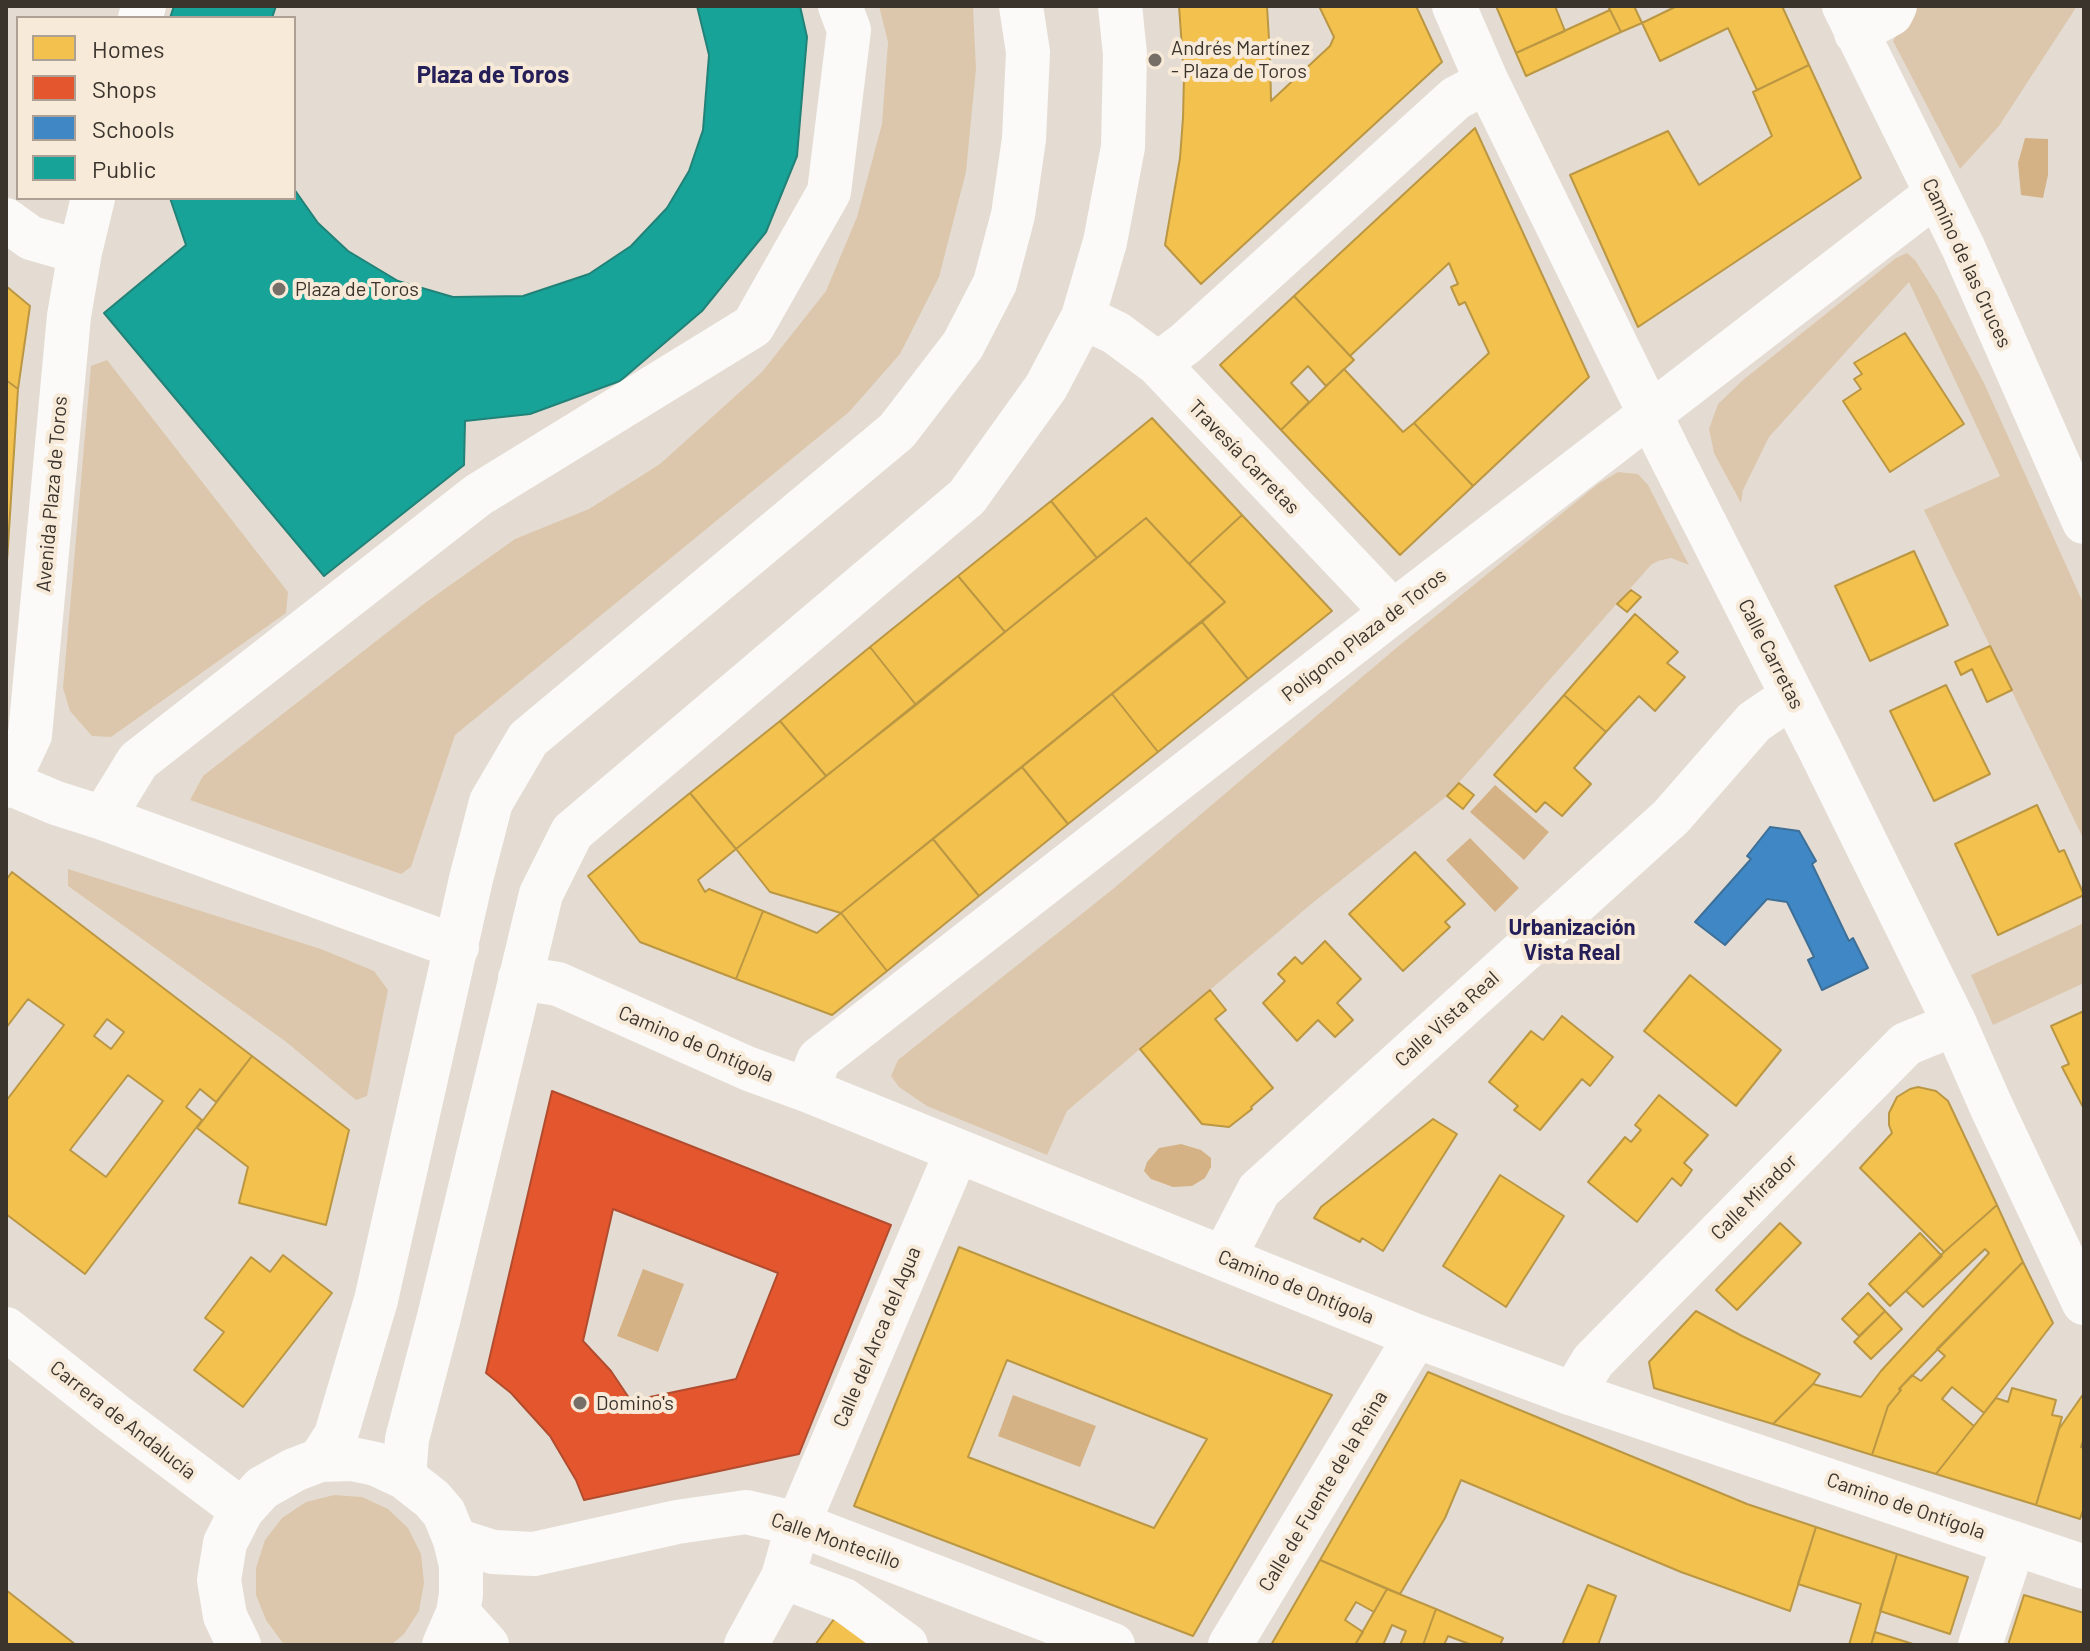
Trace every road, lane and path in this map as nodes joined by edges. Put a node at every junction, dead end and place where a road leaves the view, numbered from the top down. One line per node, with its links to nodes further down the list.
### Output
1 (840, 6): 19 (street)
2 (1021, 6): 20 (street)
3 (1120, 6): 12 (street)
4 (1454, 6): 7 (street, Calle Carretas)
5 (1895, 6): 6 (street)
6 (1850, 20): 8 (street, Camino de las Cruces)
7 (1487, 82): 13 (street); 14 (street, Calle Carretas)
8 (1936, 194): 14 (street, Polígono Plaza de Toros); 15 (street, Camino de las Cruces)
9 (93, 200): 11 (street, Avenida Plaza de Toros)
10 (6, 220): 11 (street)
11 (80, 252): 18 (street, Avenida Plaza de Toros)
12 (1083, 317): 13 (street, Travesía Carretas); 21 (street)
13 (1158, 364): 16 (street, Travesía Carretas)
14 (1649, 414): 16 (street, Polígono Plaza de Toros); 17 (street, Calle Carretas)
15 (2084, 522)
16 (1393, 612): 23 (street, Polígono Plaza de Toros)
17 (1792, 696): 22 (street, Calle Carretas); 25 (street, Calle Vista Real)
18 (7, 784): 19 (street)
19 (103, 818): 20 (street)
20 (457, 947): 30 (street)
21 (520, 978): 23 (street, Camino de Ontígola); 31 (street)
22 (1955, 1024): 26 (street, Calle Carretas); 29 (street, Calle Mirador)
23 (807, 1090): 24 (street, Camino de Ontígola)
24 (957, 1151): 25 (street, Camino de Ontígola); 33 (street, Calle del Arca del Agua)
25 (1224, 1257): 28 (street, Camino de Ontígola)
26 (2084, 1303)
27 (6, 1329): 32 (street, Carrera de Andalucía)
28 (1416, 1336): 29 (street, Camino de Ontígola); 44 (street, Calle de Fuente de la Reina)
29 (1573, 1394): 35 (street, Camino de Ontígola)
30 (320, 1460): 31 (street); 32 (street)
31 (404, 1477): 34 (street)
32 (242, 1510): 39 (street)
33 (798, 1524): 34 (street, Calle Montecillo); 37 (street, Calle del Arca del Agua); 43 (street, Calle Montecillo)
34 (455, 1540): 38 (street)
35 (2014, 1543): 36 (street, Camino de Ontígola); 45 (street)
36 (2084, 1567)
37 (783, 1577): 41 (street, Calle del Arca del Agua); 42 (street)
38 (451, 1629): 40 (street)
39 (239, 1645)
40 (487, 1645)
41 (746, 1645)
42 (906, 1645)
43 (1113, 1645)
44 (1230, 1645)
45 (1980, 1645)

